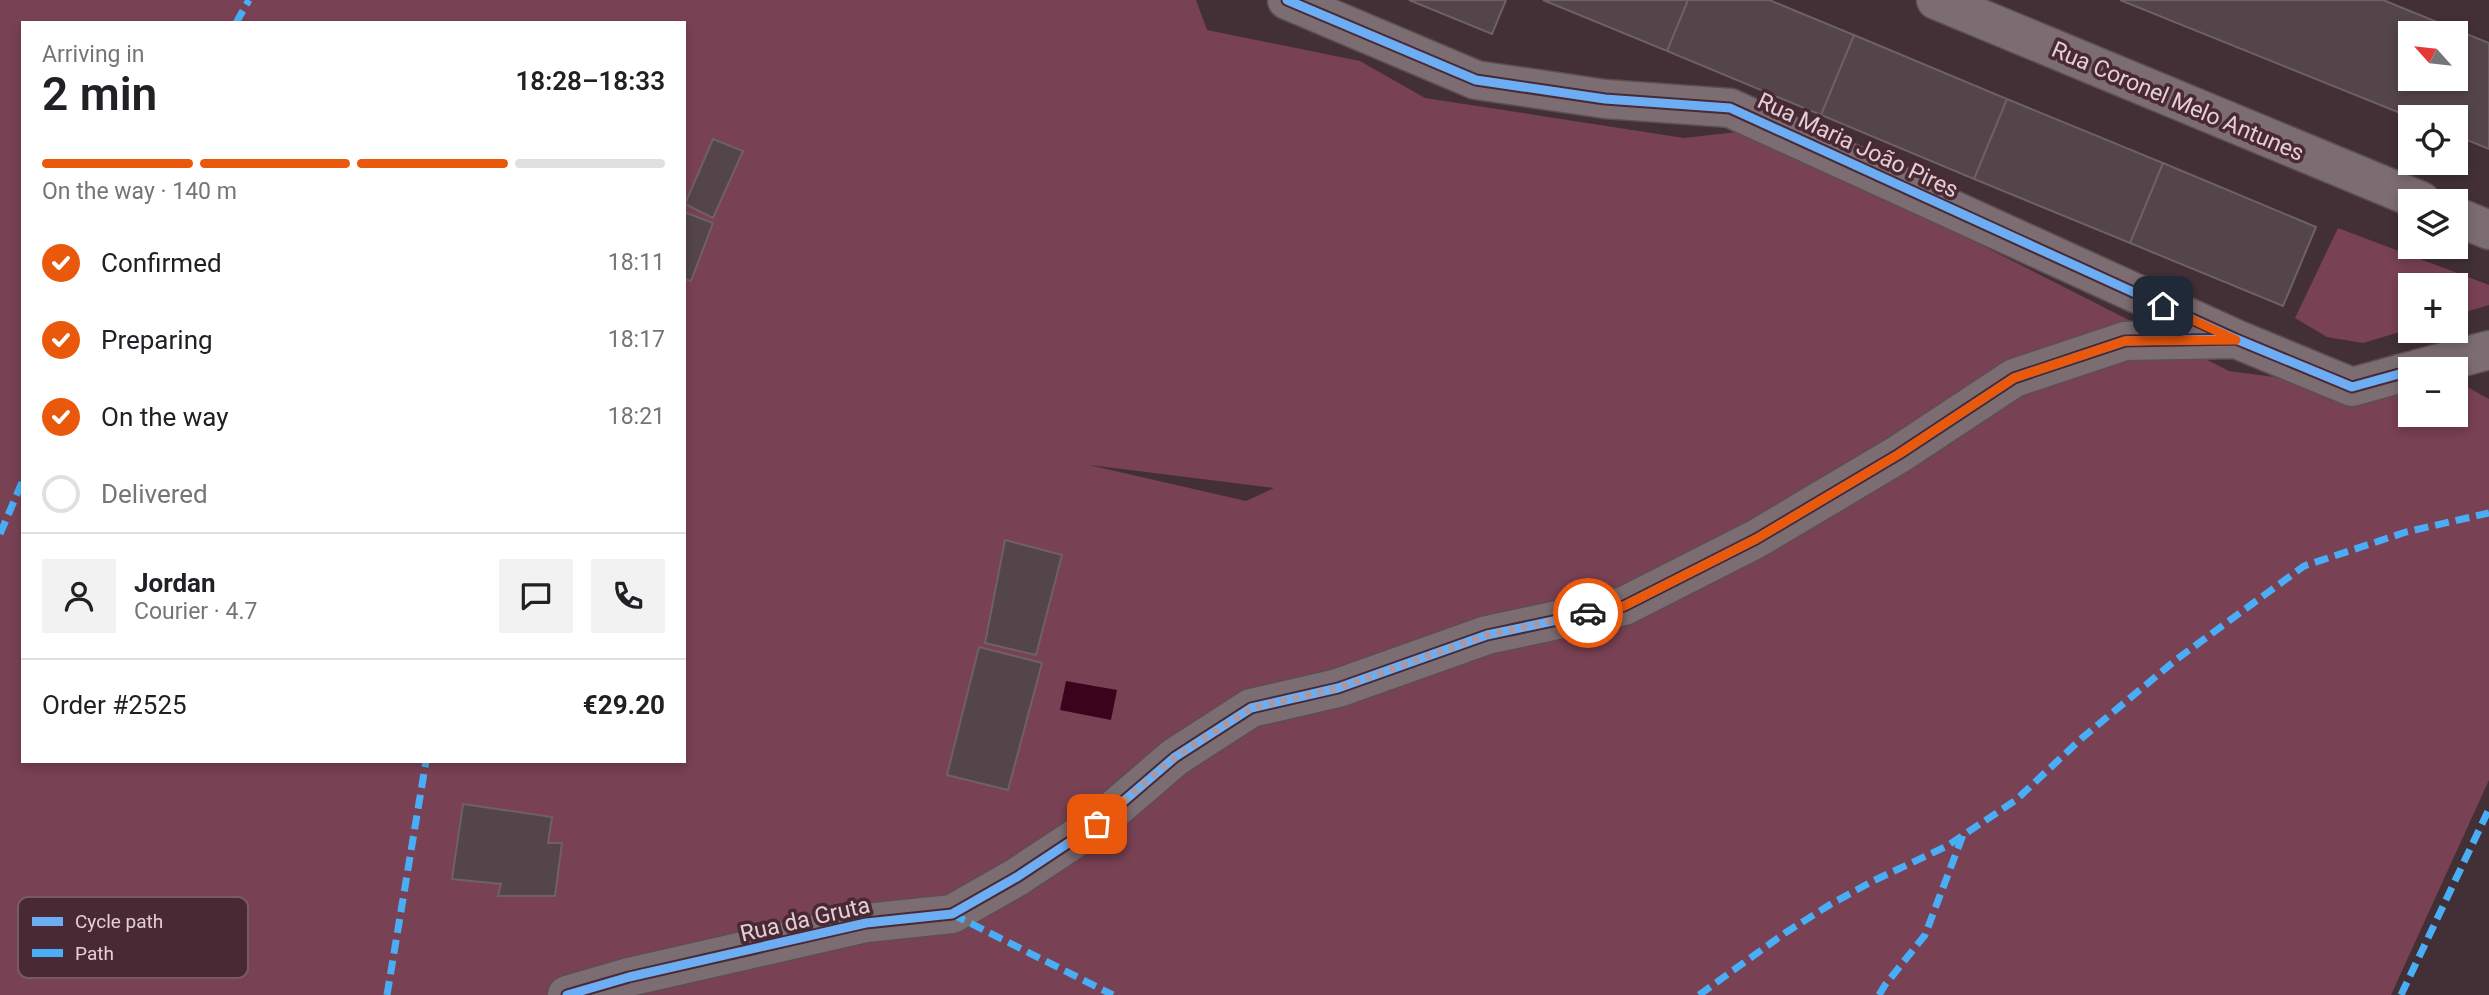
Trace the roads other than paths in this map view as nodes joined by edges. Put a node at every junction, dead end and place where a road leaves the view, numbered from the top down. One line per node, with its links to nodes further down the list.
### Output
1 (1287, 0): 6 (street, Rua Maria João Pires)
2 (1936, 0): 3 (street, Rua Coronel Melo Antunes)
3 (2398, 191)
4 (2468, 220): 5 (street)
5 (2489, 229)
6 (2236, 340): 9 (street, Rua da Gruta); 10 (street, Rua da Gruta)
7 (2489, 350): 8 (street)
8 (2462, 357)
9 (2398, 374)
10 (567, 995)

